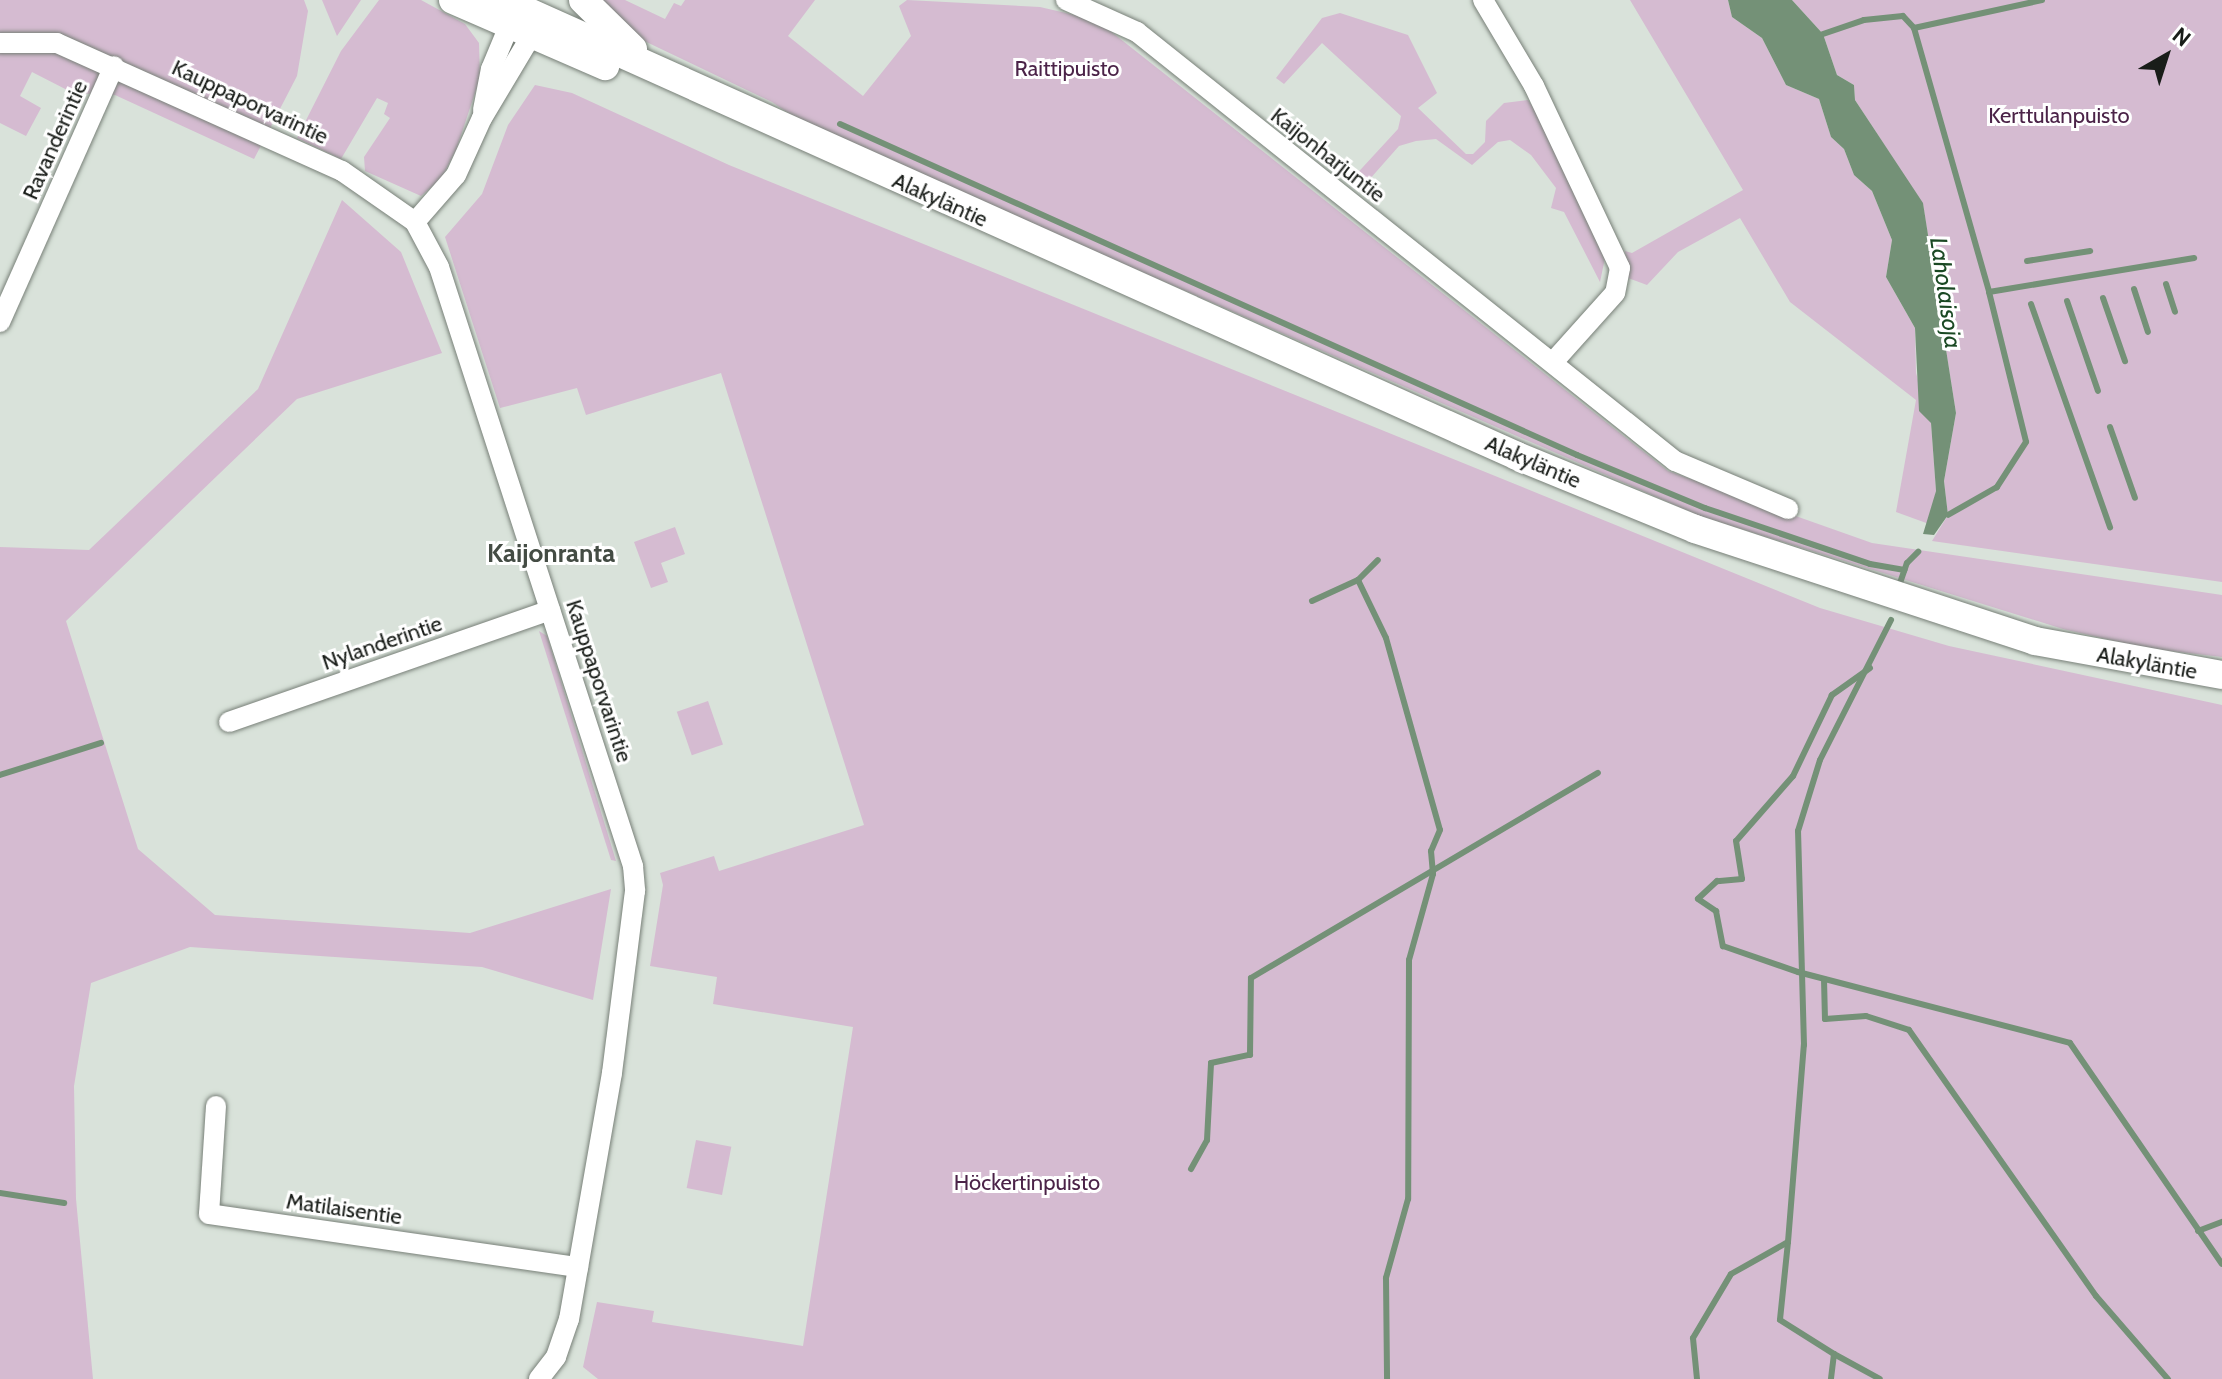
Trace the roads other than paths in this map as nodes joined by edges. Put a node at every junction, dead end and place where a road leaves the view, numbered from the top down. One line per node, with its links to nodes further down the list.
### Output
1 (453, 0): 5 (main road, Alakyläntie)
2 (583, 0): 8 (main road)
3 (1066, 0): 12 (street, Kaijonharjuntie)
4 (1483, 0): 12 (street)
5 (524, 12): 8 (main road, Alakyläntie); 9 (main road, Alakyläntie); 10 (street)
6 (0, 43): 7 (street, Kauppaporvarintie)
7 (114, 66): 10 (street, Kauppaporvarintie); 11 (street, Ravanderintie)
8 (651, 66): 9 (main road, Alakyläntie)
9 (870, 169): 15 (main road, Alakyläntie)
10 (415, 222): 14 (street, Kauppaporvarintie)
11 (0, 322)
12 (1553, 362): 13 (street, Kaijonharjuntie)
13 (1788, 509)
14 (550, 610): 16 (street, Nylanderintie); 18 (street, Kauppaporvarintie)
15 (2222, 675)
16 (229, 722)
17 (216, 1106): 18 (street, Matilaisentie)
18 (578, 1267): 19 (street, Kauppaporvarintie)
19 (539, 1379)

